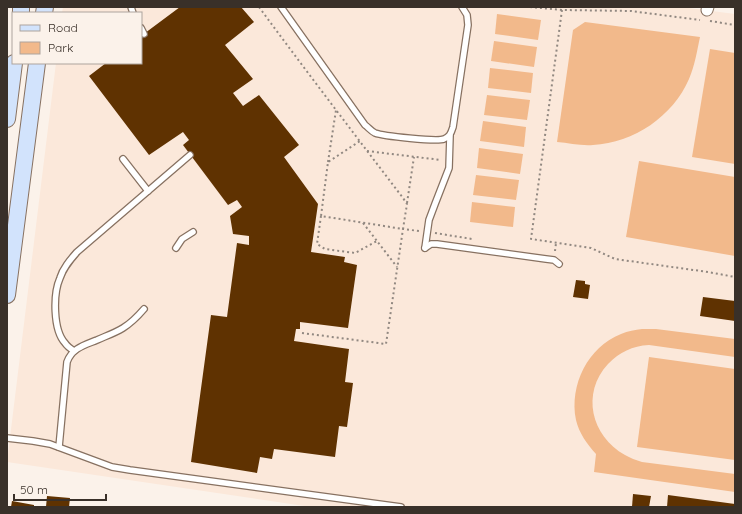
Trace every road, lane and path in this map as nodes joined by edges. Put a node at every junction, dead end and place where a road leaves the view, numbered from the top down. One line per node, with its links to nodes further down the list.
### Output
1 (259, 7): 9 (path)
2 (281, 7): 11 (lane)
3 (462, 7): 11 (lane)
4 (530, 7): 5 (path)
5 (562, 10): 6 (path); 29 (path)
6 (735, 24)
7 (14, 64): 10 (main road)
8 (37, 64): 30 (main road)
9 (336, 110): 12 (path); 18 (path)
10 (7, 119)
11 (450, 136): 27 (lane)
12 (360, 141): 13 (path); 18 (path)
13 (367, 151): 15 (path); 20 (path)
14 (190, 155): 19 (lane)
15 (414, 157): 17 (path); 20 (path)
16 (123, 159): 19 (lane)
17 (434, 159)
18 (328, 162): 21 (path)
19 (148, 191): 33 (lane)
20 (407, 204): 23 (path)
21 (321, 216): 22 (path); 25 (path)
22 (363, 223): 23 (path); 25 (path)
23 (403, 229): 28 (path)
24 (193, 232): 26 (lane)
25 (376, 241): 28 (path)
26 (176, 248)
27 (559, 264)
28 (398, 268): 32 (path)
29 (735, 277)
30 (7, 295)
31 (144, 309): 33 (lane)
32 (302, 333)
33 (74, 351): 35 (lane)
34 (7, 438): 35 (lane)
35 (59, 447): 36 (lane)
36 (401, 507)

